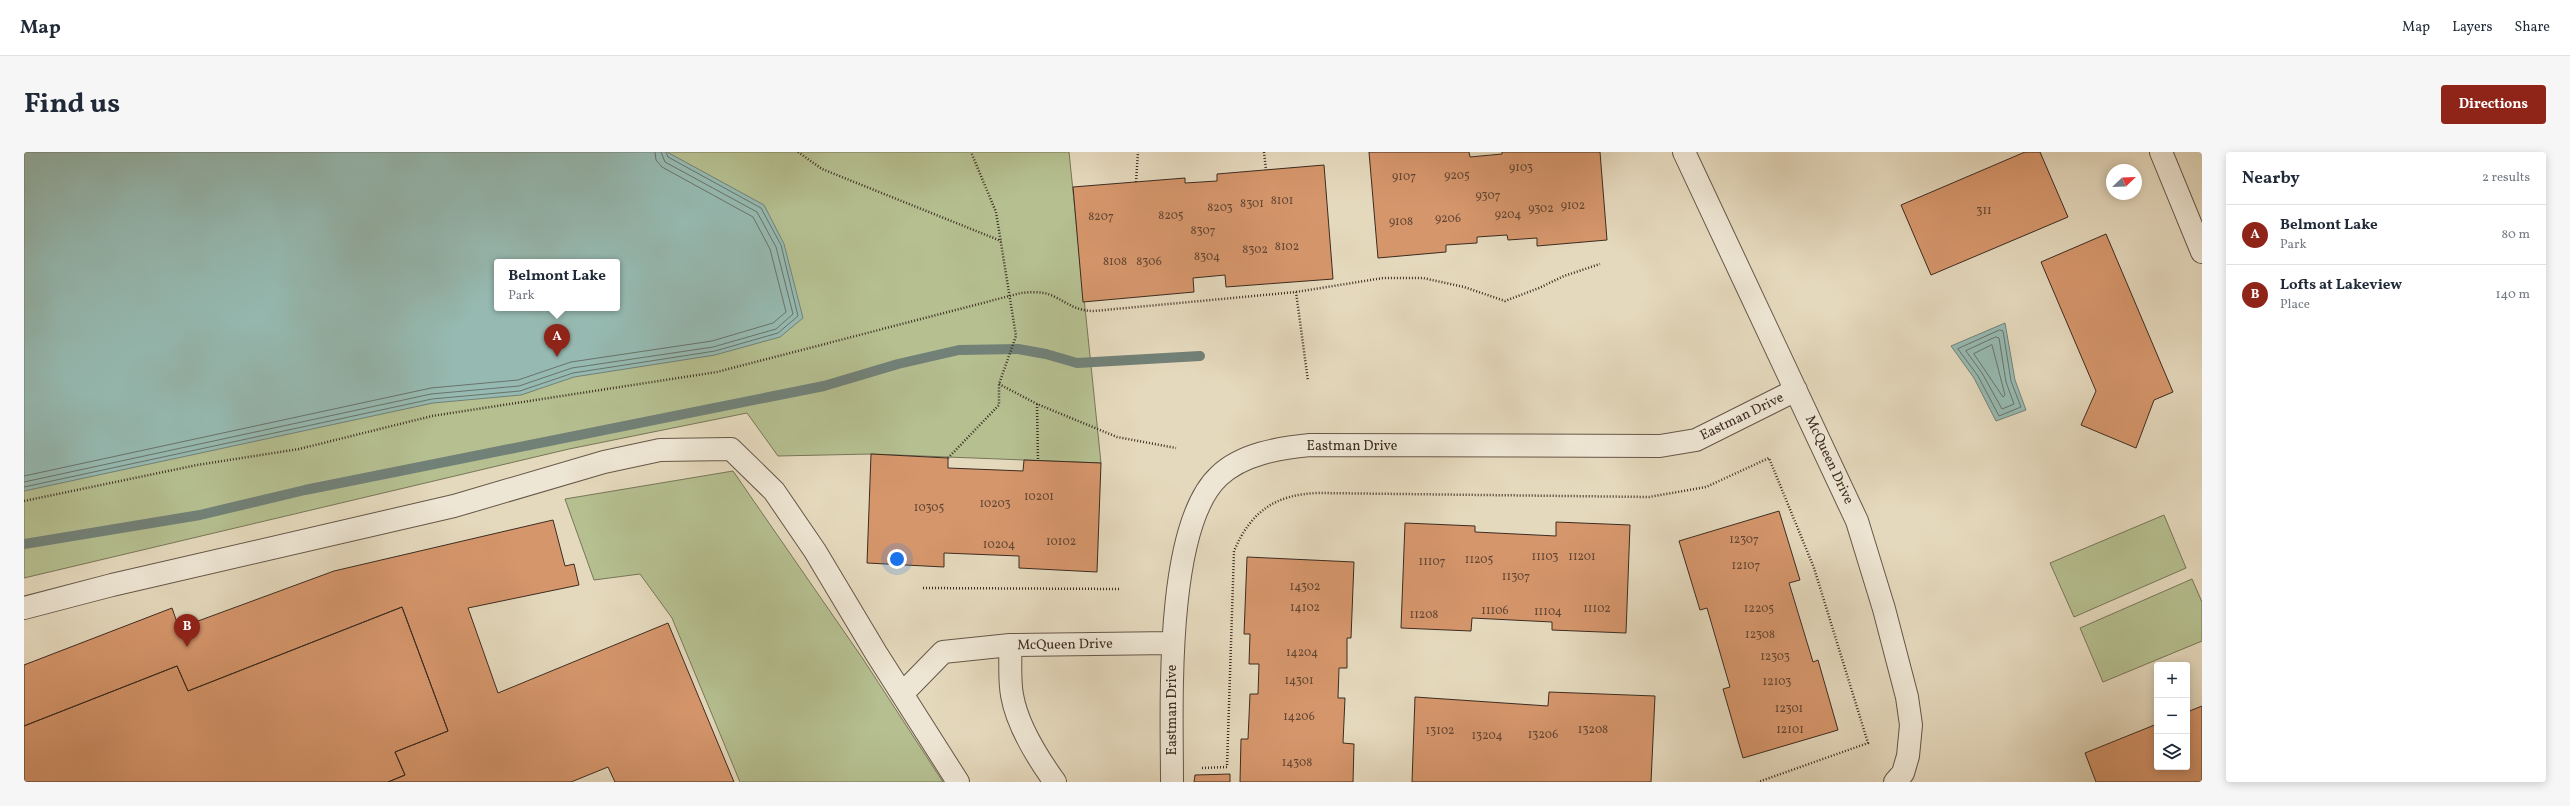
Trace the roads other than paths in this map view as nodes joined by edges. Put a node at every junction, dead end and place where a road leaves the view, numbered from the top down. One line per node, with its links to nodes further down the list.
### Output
1 (1684, 152): 4 (street, McQueen Drive)
2 (2161, 152): 3 (street)
3 (2202, 252)
4 (1796, 390): 6 (street, Eastman Drive); 12 (street, McQueen Drive)
5 (24, 608): 8 (street)
6 (1172, 643): 7 (street, McQueen Drive); 11 (street, Eastman Drive)
7 (1010, 645): 8 (street); 10 (street, McQueen Drive)
8 (902, 694): 9 (street)
9 (958, 782)
10 (1055, 782)
11 (1172, 782)
12 (1895, 782)

